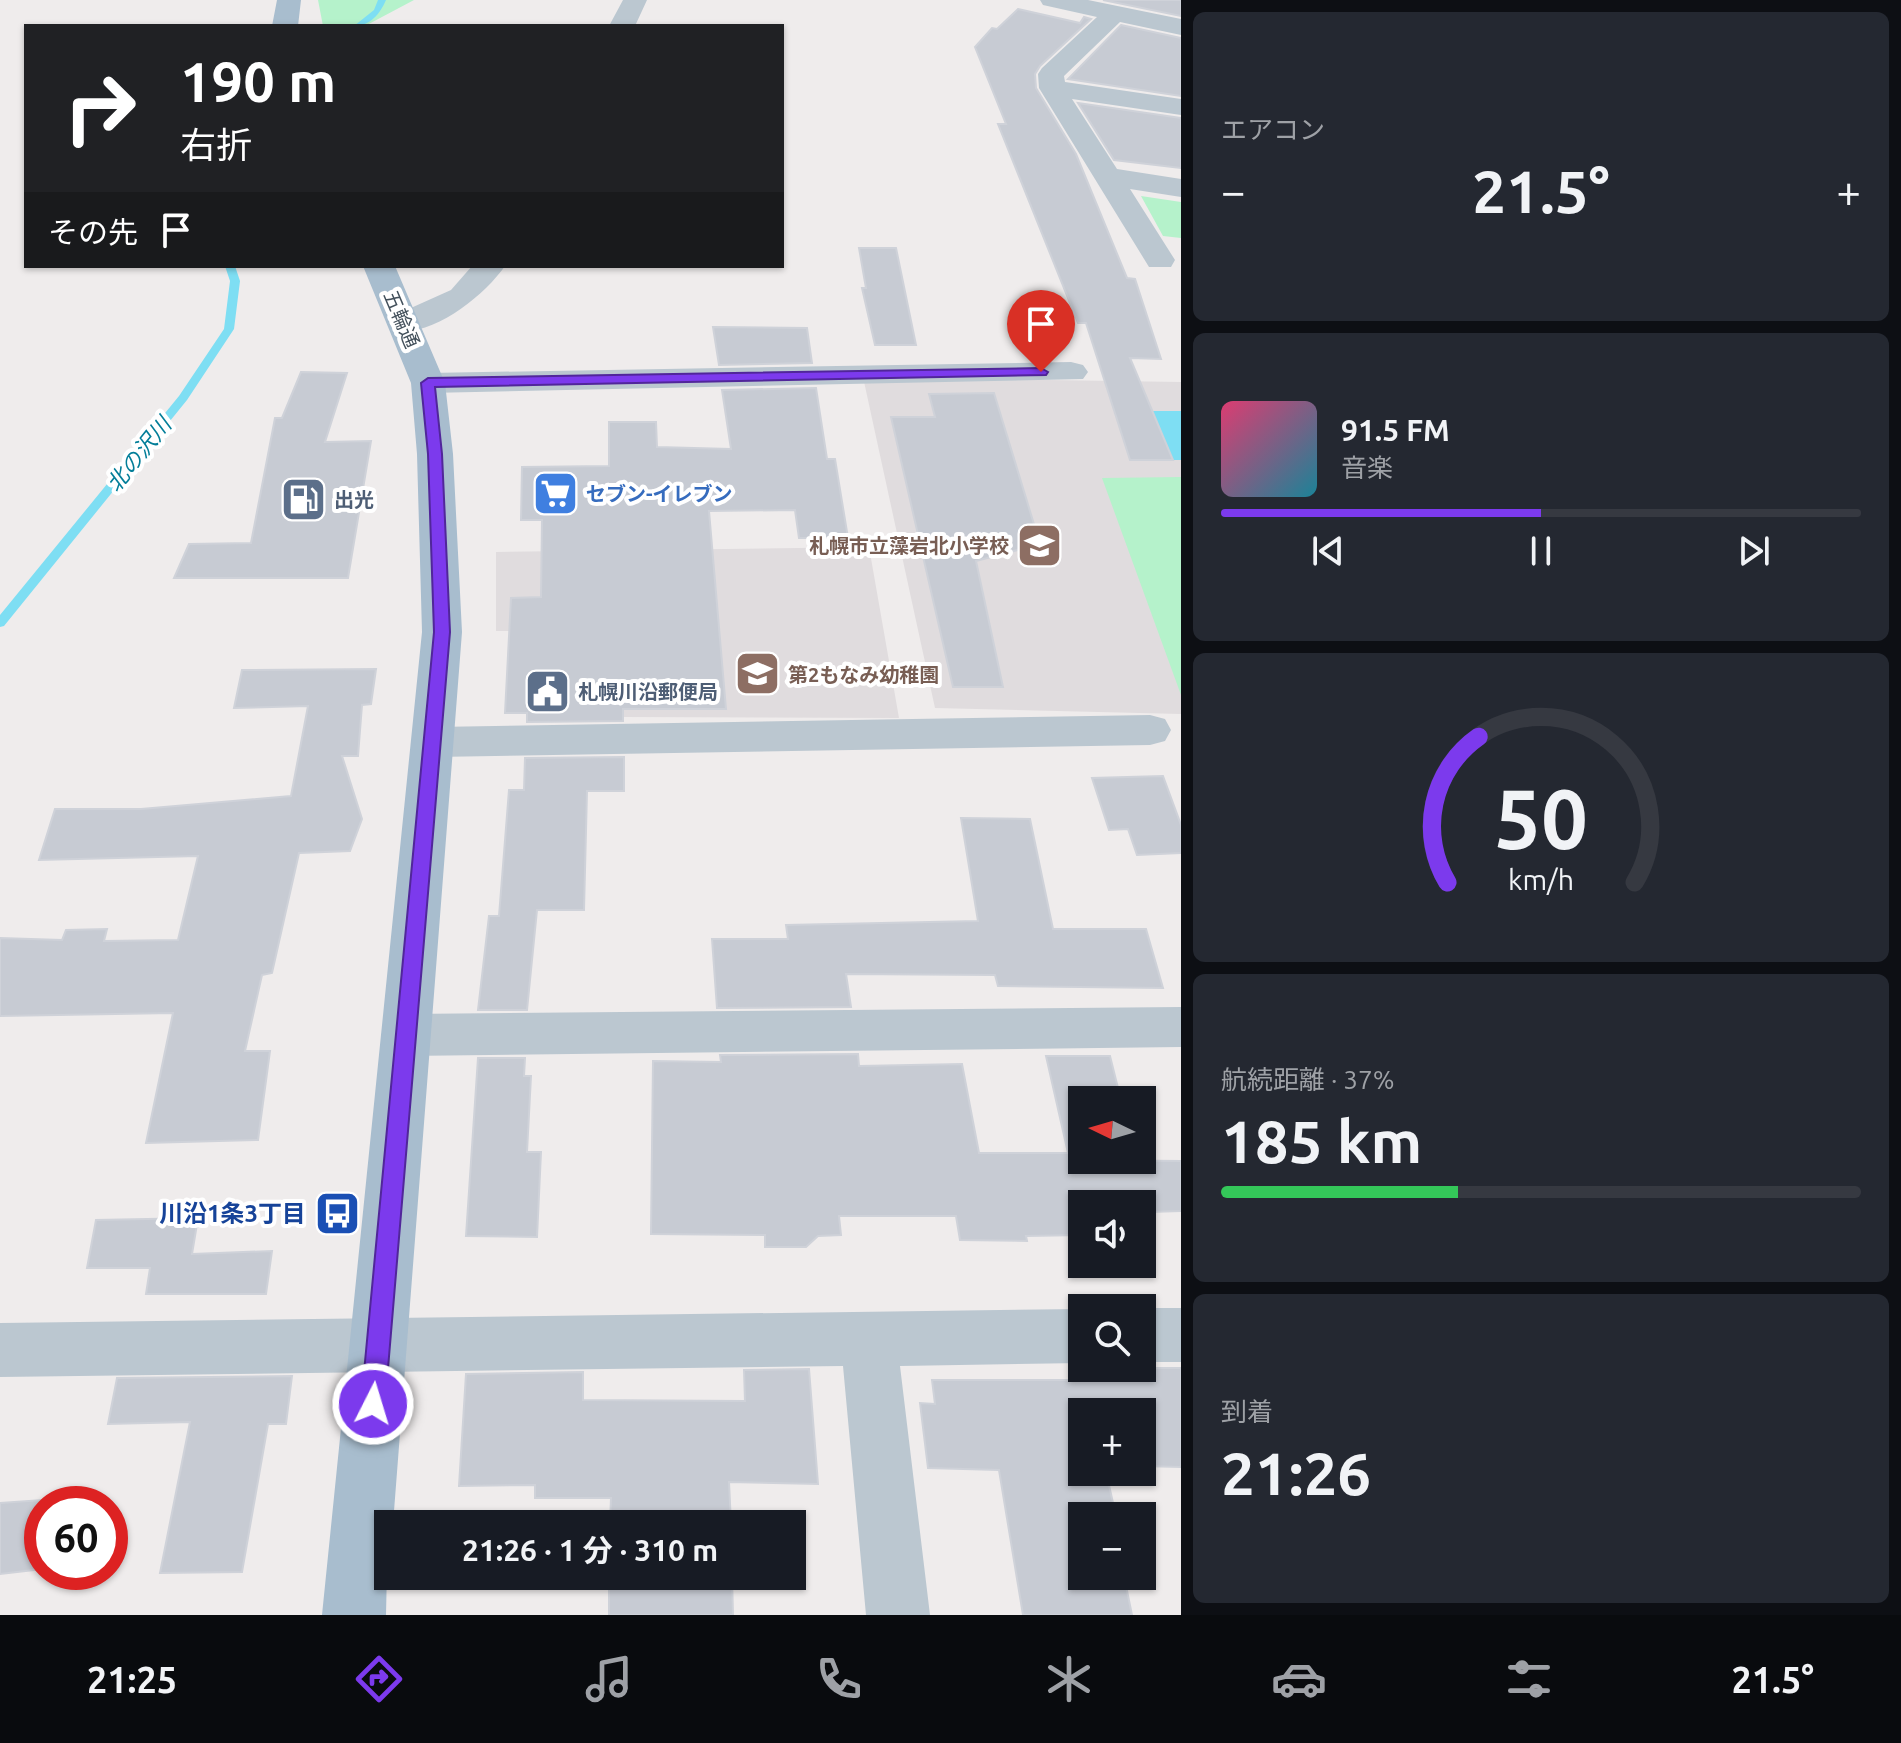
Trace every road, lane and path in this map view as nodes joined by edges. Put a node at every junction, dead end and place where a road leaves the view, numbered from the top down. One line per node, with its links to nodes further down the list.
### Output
1 (635, 0): 4 (street)
2 (1052, 0): 3 (street)
3 (1115, 13): 5 (street); 6 (street)
4 (623, 24)
5 (1181, 27)
6 (1052, 88): 7 (street); 8 (street)
7 (1181, 107)
8 (1105, 176): 9 (street); 10 (street)
9 (1181, 188)
10 (1160, 260)
11 (380, 268): 13 (main road, 五輪通)
12 (487, 268): 13 (street)
13 (404, 323): 15 (main road, 五輪通)
14 (1071, 372): 15 (street)
15 (428, 383): 17 (main road, 五輪通)
16 (1150, 730): 17 (street)
17 (435, 742): 19 (main road, 五輪通)
18 (1181, 1027): 19 (street)
19 (406, 1035): 24 (main road, 五輪通)
20 (1156, 1335): 21 (street)
21 (1181, 1335)
22 (1068, 1336): 23 (street)
23 (869, 1339): 24 (street); 27 (street)
24 (379, 1343): 25 (street); 26 (main road, 五輪通)
25 (0, 1350)
26 (354, 1615)
27 (898, 1615)

